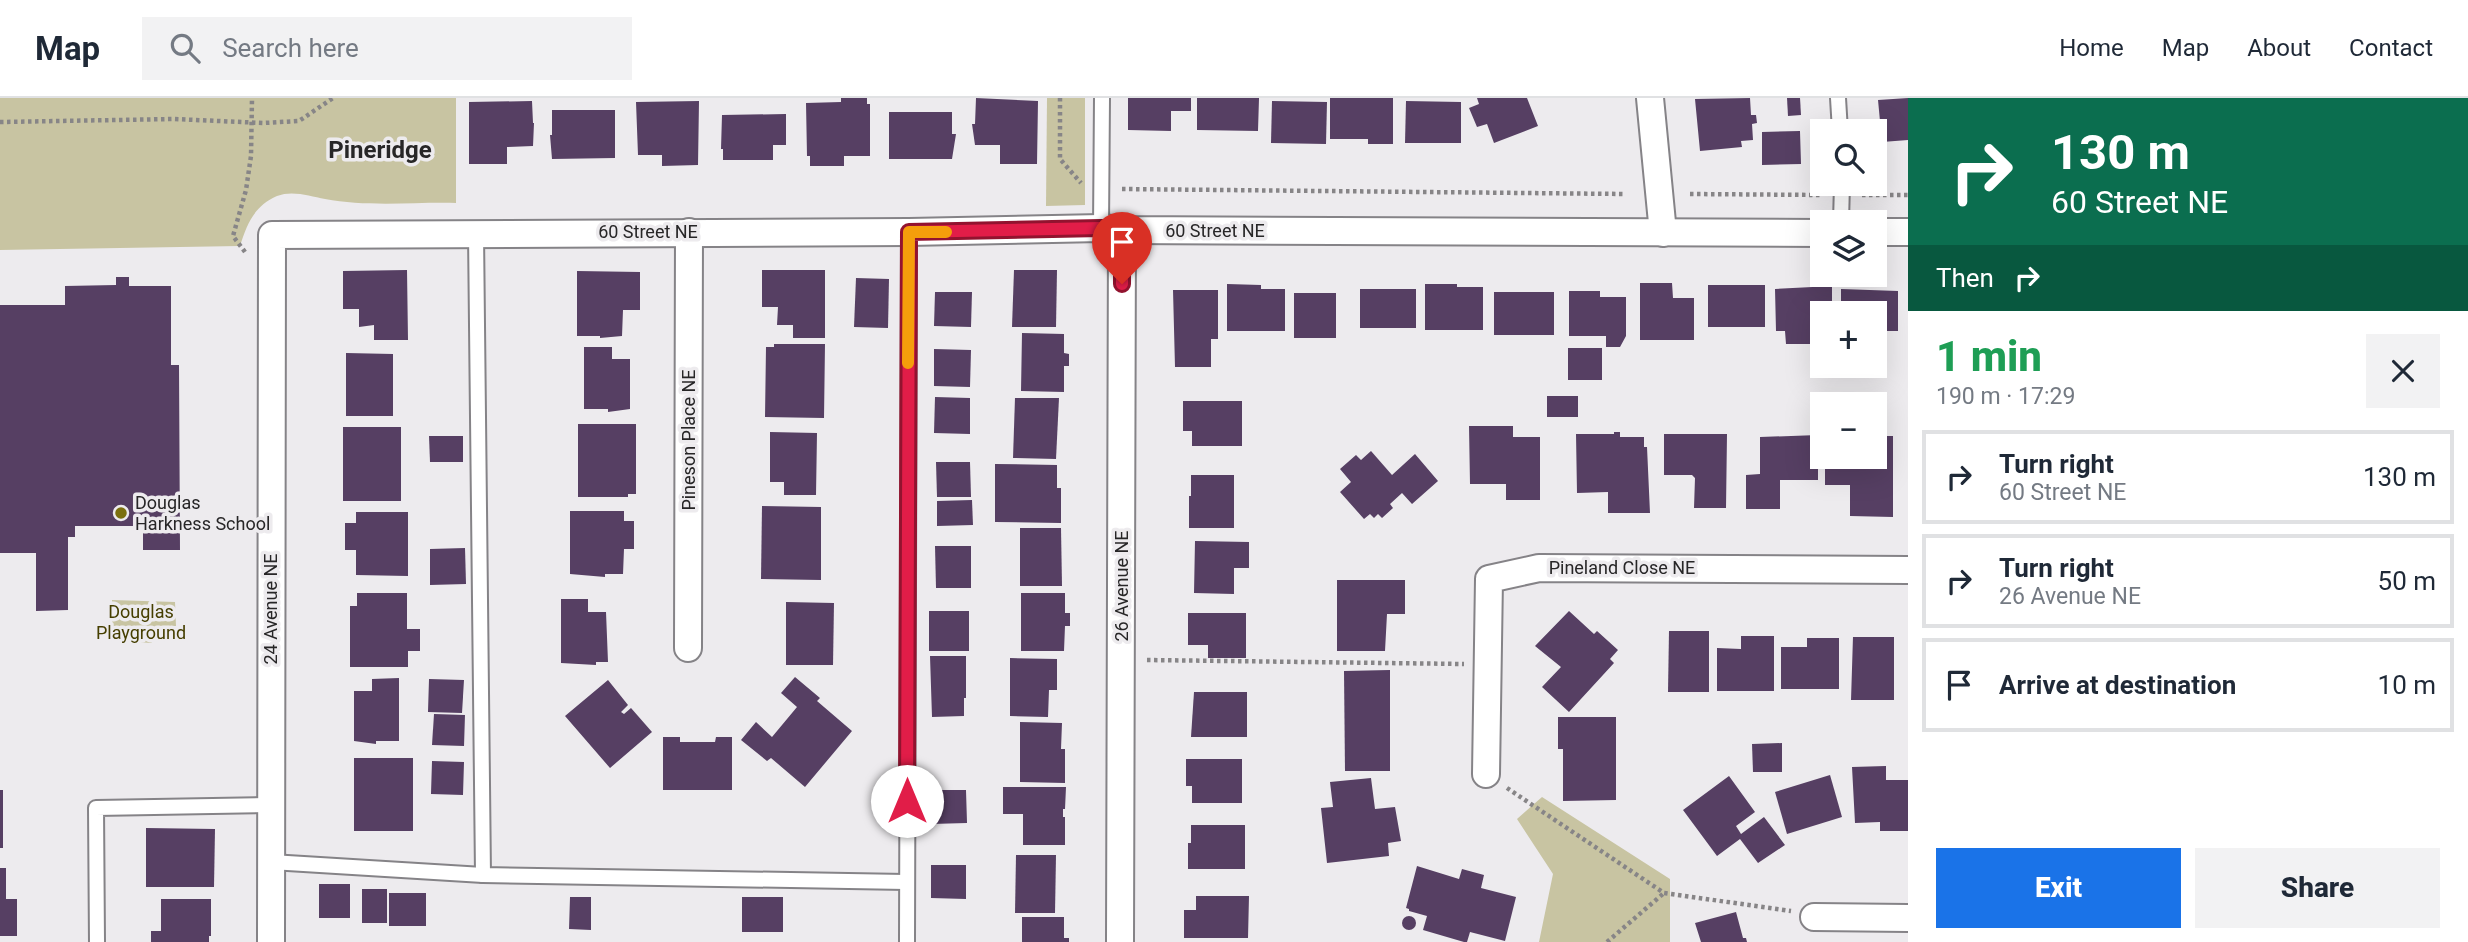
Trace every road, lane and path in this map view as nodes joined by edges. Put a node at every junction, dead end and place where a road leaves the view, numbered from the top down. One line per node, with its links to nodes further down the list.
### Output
1 (252, 98): 9 (path)
2 (333, 98): 9 (path)
3 (1060, 98): 10 (path)
4 (1102, 98): 10 (lane)
5 (1650, 98): 22 (street)
6 (1838, 98): 7 (lane)
7 (1839, 119)
8 (0, 122): 9 (path)
9 (251, 122): 24 (path)
10 (1101, 189): 13 (path); 16 (lane)
11 (1810, 190): 14 (path)
12 (1887, 193): 15 (path)
13 (1625, 194)
14 (1690, 194)
15 (1908, 195)
16 (1112, 229): 18 (street, 60 Street NE); 22 (street, 60 Street NE); 27 (street, 26 Avenue NE)
17 (689, 232): 18 (street, 60 Street NE); 21 (street, 60 Street NE); 26 (street, Pineson Place NE)
18 (909, 232): 33 (lane)
19 (1887, 232): 20 (street)
20 (1908, 232)
21 (476, 233): 24 (street, 60 Street NE); 32 (lane)
22 (1663, 233): 23 (street, 60 Street NE)
23 (1810, 233)
24 (272, 246): 30 (street, 24 Avenue NE)
25 (1908, 570): 28 (street, Pineland Close NE)
26 (688, 648)
27 (1122, 659): 28 (path); 40 (street, 26 Avenue NE)
28 (1489, 665): 29 (street, Pineland Close NE)
29 (1486, 774): 34 (path)
30 (271, 805): 31 (street, 24 Avenue NE); 37 (lane)
31 (271, 862): 32 (lane); 38 (street, 24 Avenue NE)
32 (483, 875): 33 (lane)
33 (906, 882): 39 (lane)
34 (1664, 892): 35 (path); 41 (path)
35 (1814, 917): 36 (street)
36 (1908, 918)
37 (97, 942)
38 (271, 942)
39 (907, 942)
40 (1120, 942)
41 (1607, 942)

